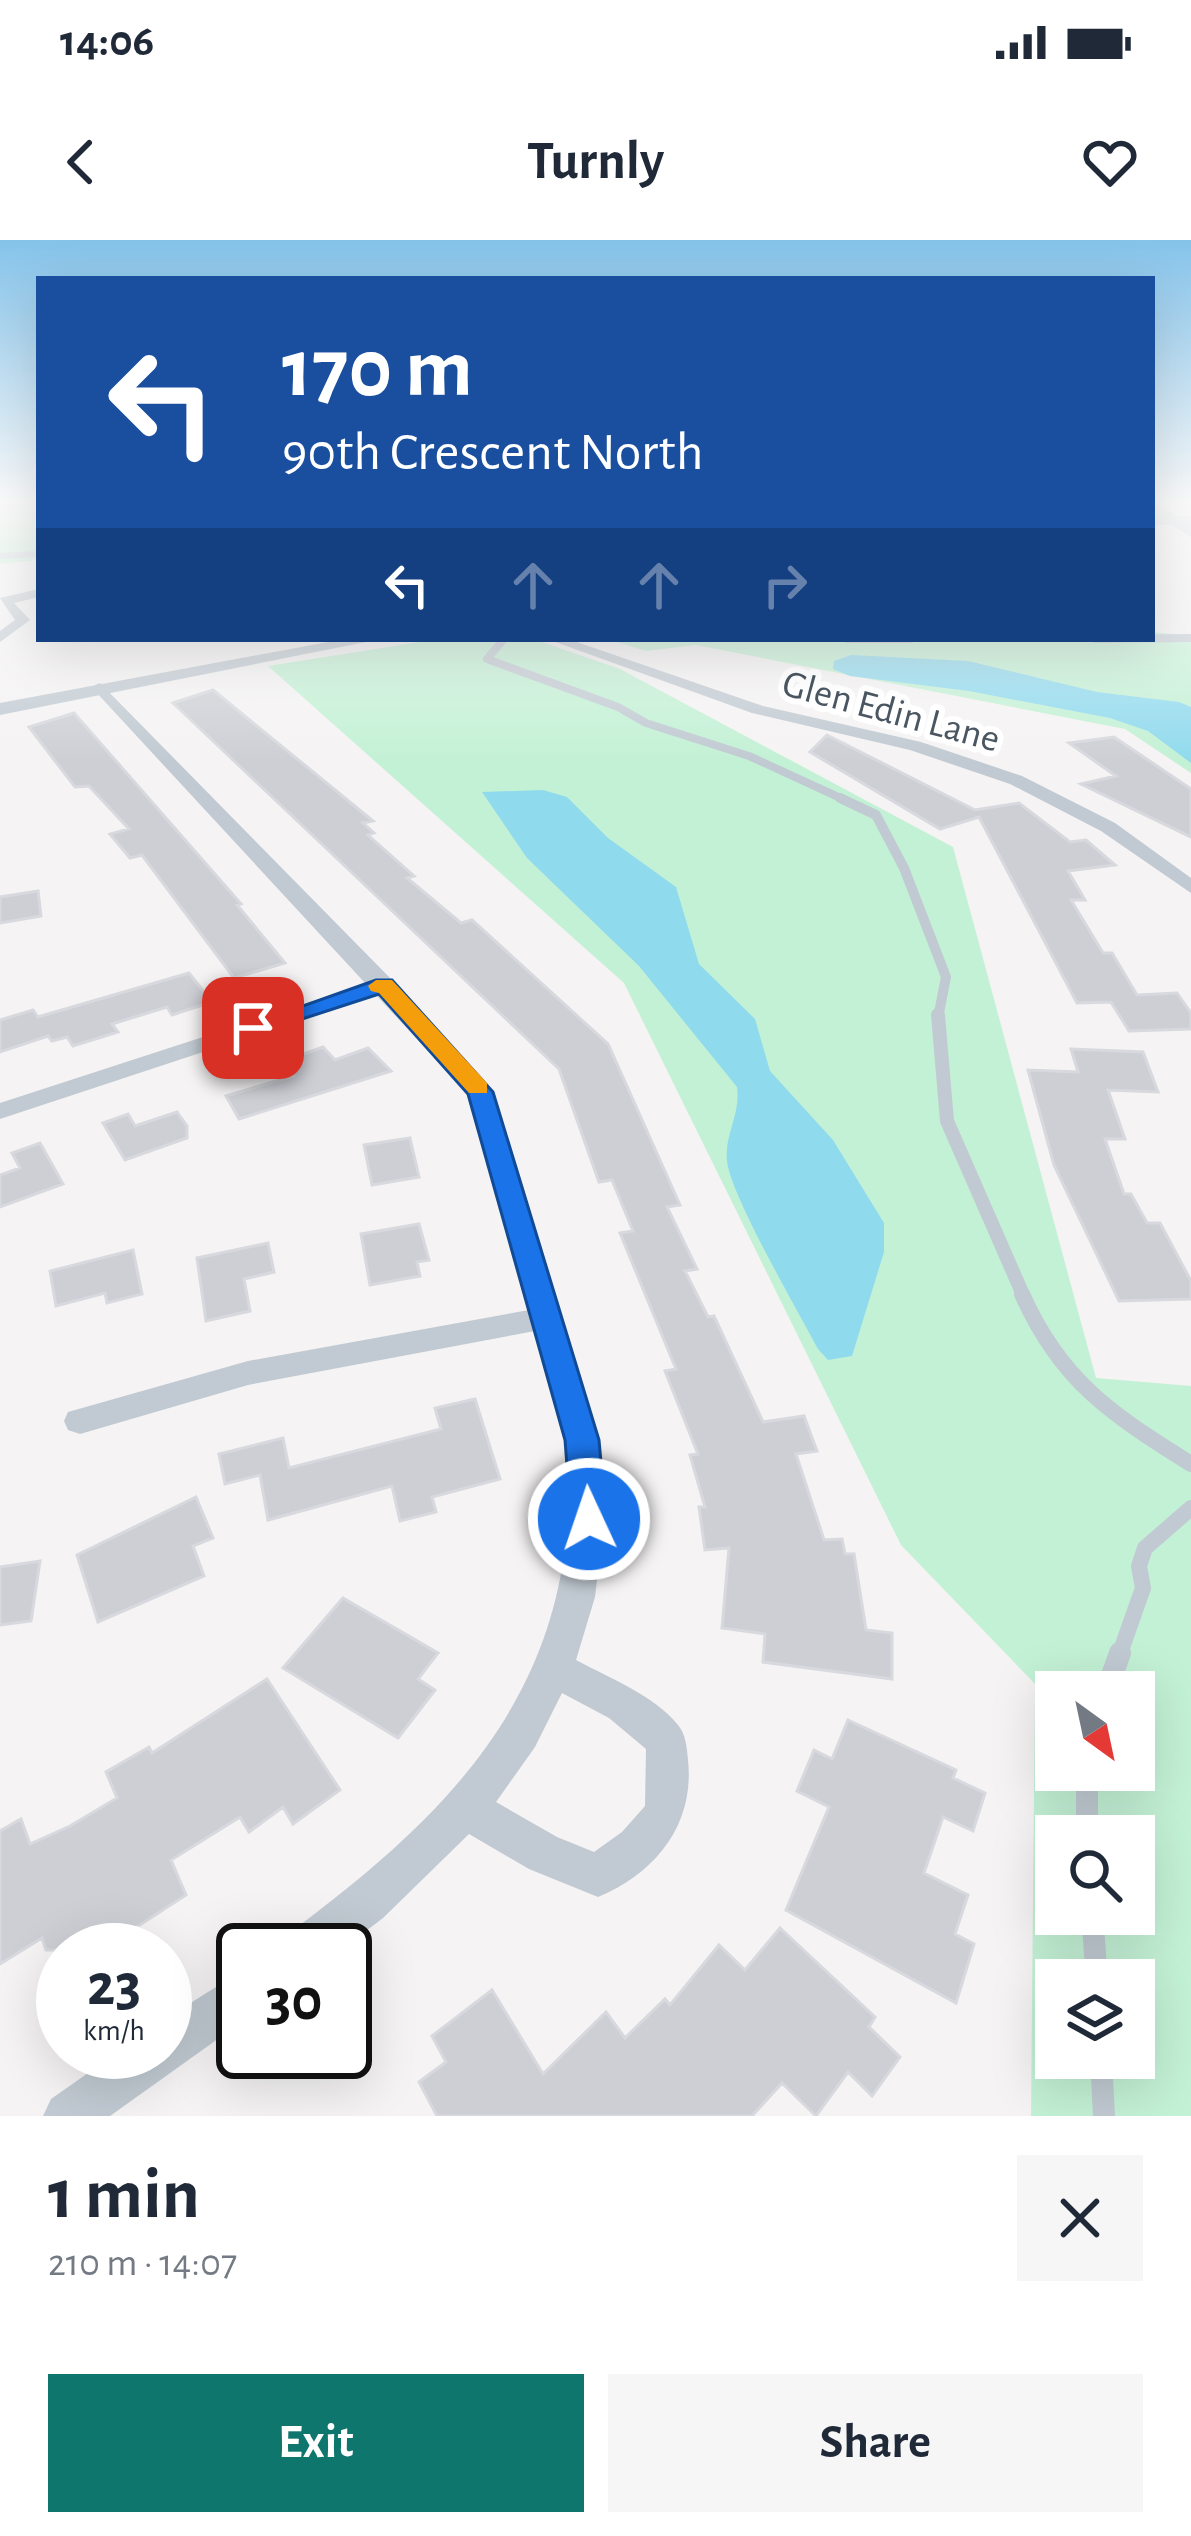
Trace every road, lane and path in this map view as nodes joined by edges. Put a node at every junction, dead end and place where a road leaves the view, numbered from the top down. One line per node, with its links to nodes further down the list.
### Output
1 (36, 593): 5 (street)
2 (36, 634): 5 (street)
3 (1155, 638): 4 (lane)
4 (1191, 638)
5 (0, 640)
6 (355, 642): 9 (street)
7 (501, 642): 16 (lane)
8 (563, 642): 11 (street, Glen Edin Lane)
9 (100, 688): 10 (street); 12 (street)
10 (0, 709)
11 (1191, 887)
12 (384, 985): 13 (street); 14 (street)
13 (0, 1111)
14 (548, 1318): 15 (street); 18 (street)
15 (80, 1421)
16 (1191, 1464)
17 (1191, 1508): 19 (lane)
18 (556, 1670): 20 (street); 20 (street)
19 (1113, 1671)
20 (466, 1808): 21 (street)
21 (338, 1923)
22 (121, 2079): 24 (street)
23 (1103, 2079): 25 (lane)
24 (68, 2116)
25 (1104, 2116)

